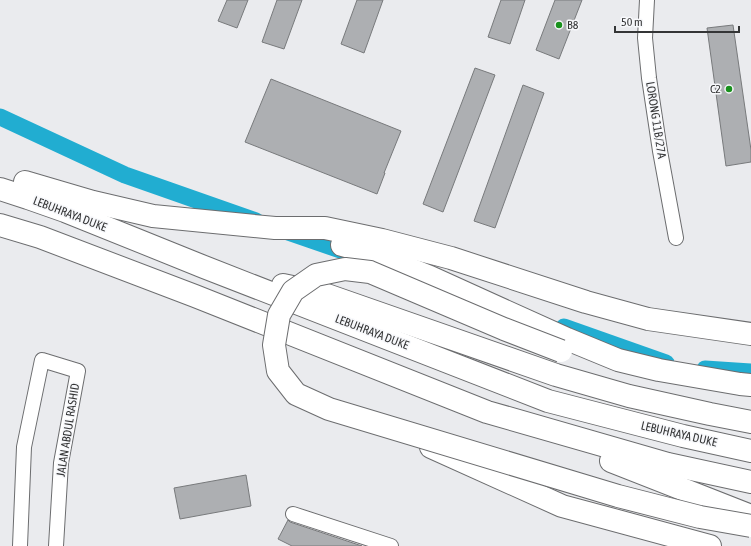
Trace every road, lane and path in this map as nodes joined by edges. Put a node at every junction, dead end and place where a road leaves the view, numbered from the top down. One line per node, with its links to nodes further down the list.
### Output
1 (647, 0): 6 (street, LORONG 11B/27A)
2 (0, 175): 5 (highway)
3 (0, 190): 7 (highway, LEBUHRAYA DUKE)
4 (0, 225): 11 (highway)
5 (275, 228): 8 (highway); 9 (highway)
6 (676, 238)
7 (204, 267): 12 (highway); 14 (highway, LEBUHRAYA DUKE)
8 (751, 334)
9 (751, 385)
10 (751, 398): 13 (highway, bridge)
11 (488, 412): 15 (highway); 17 (highway)
12 (751, 422)
13 (382, 425): 18 (highway, bridge); 22 (highway, bridge)
14 (751, 451)
15 (751, 482)
16 (293, 514): 21 (street)
17 (751, 516)
18 (751, 526)
19 (20, 546): 20 (street, JALAN ABDUL RASHID)
20 (56, 546)
21 (391, 546)
22 (710, 546)

